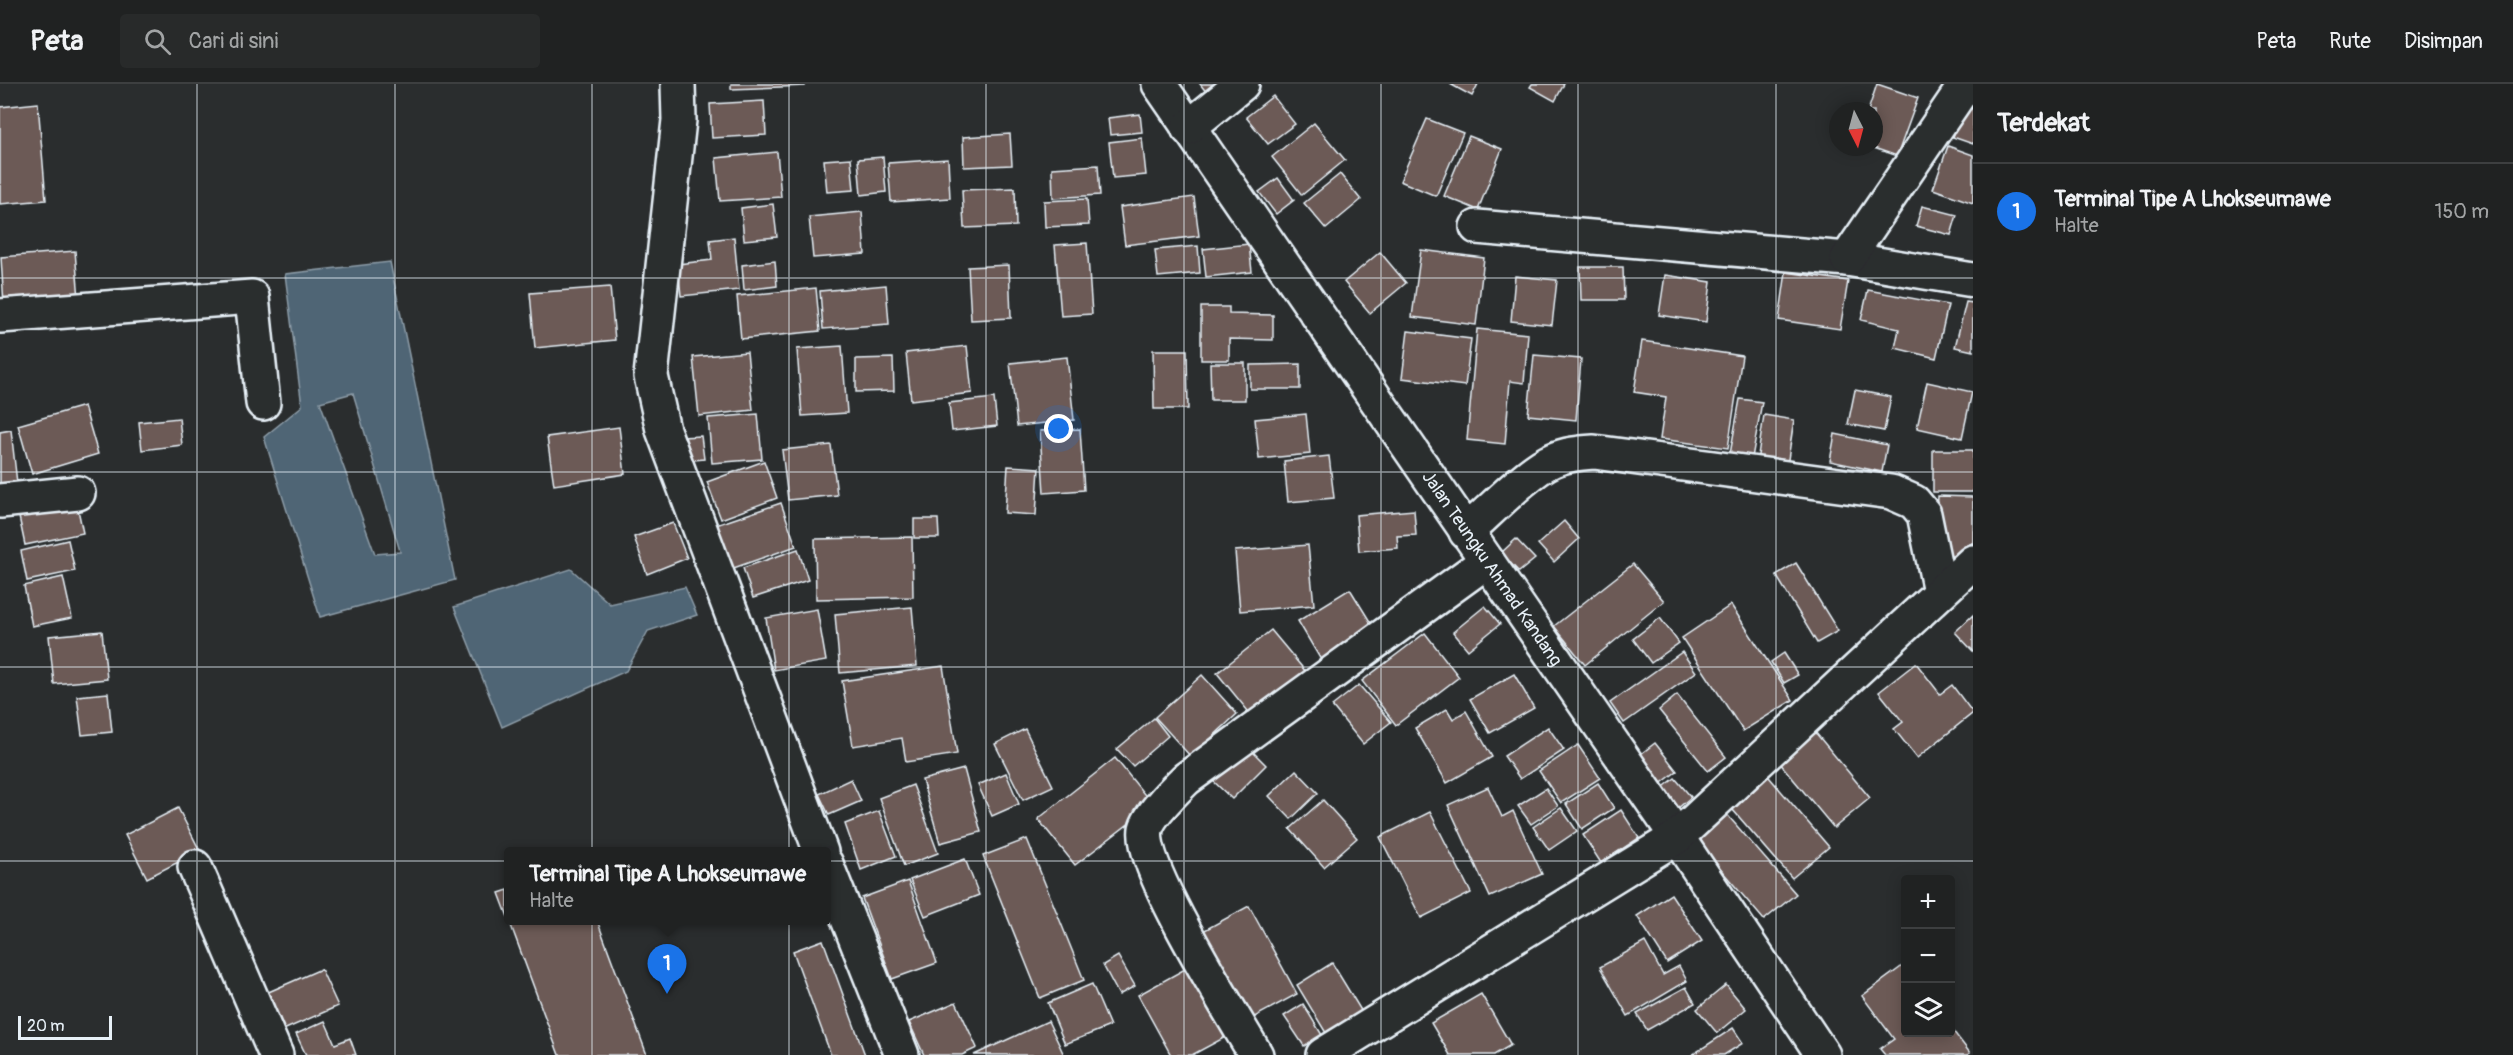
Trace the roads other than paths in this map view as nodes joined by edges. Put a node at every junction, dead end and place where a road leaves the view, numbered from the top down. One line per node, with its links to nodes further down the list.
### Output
1 (678, 84): 18 (street)
2 (1159, 84): 5 (street, Jalan Teungku Ahmad Kandang)
3 (1242, 84): 5 (street)
4 (1966, 84): 7 (street)
5 (1188, 128): 13 (street, Jalan Teungku Ahmad Kandang)
6 (1477, 227): 7 (street)
7 (1847, 259): 8 (street)
8 (1973, 280)
9 (0, 316): 10 (street)
10 (263, 403)
11 (78, 493): 12 (street)
12 (0, 501)
13 (1466, 532): 14 (street, Jalan Teungku Ahmad Kandang); 16 (street)
14 (1487, 561): 17 (street, Jalan Teungku Ahmad Kandang); 23 (street)
15 (1973, 562): 16 (street)
16 (1940, 592): 17 (street)
17 (1677, 837): 24 (street); 25 (street, Jalan Teungku Ahmad Kandang)
18 (819, 847)
19 (195, 867): 21 (street)
20 (831, 877): 22 (street)
21 (276, 1055)
22 (902, 1055)
23 (1256, 1055)
24 (1323, 1055)
25 (1824, 1055)

